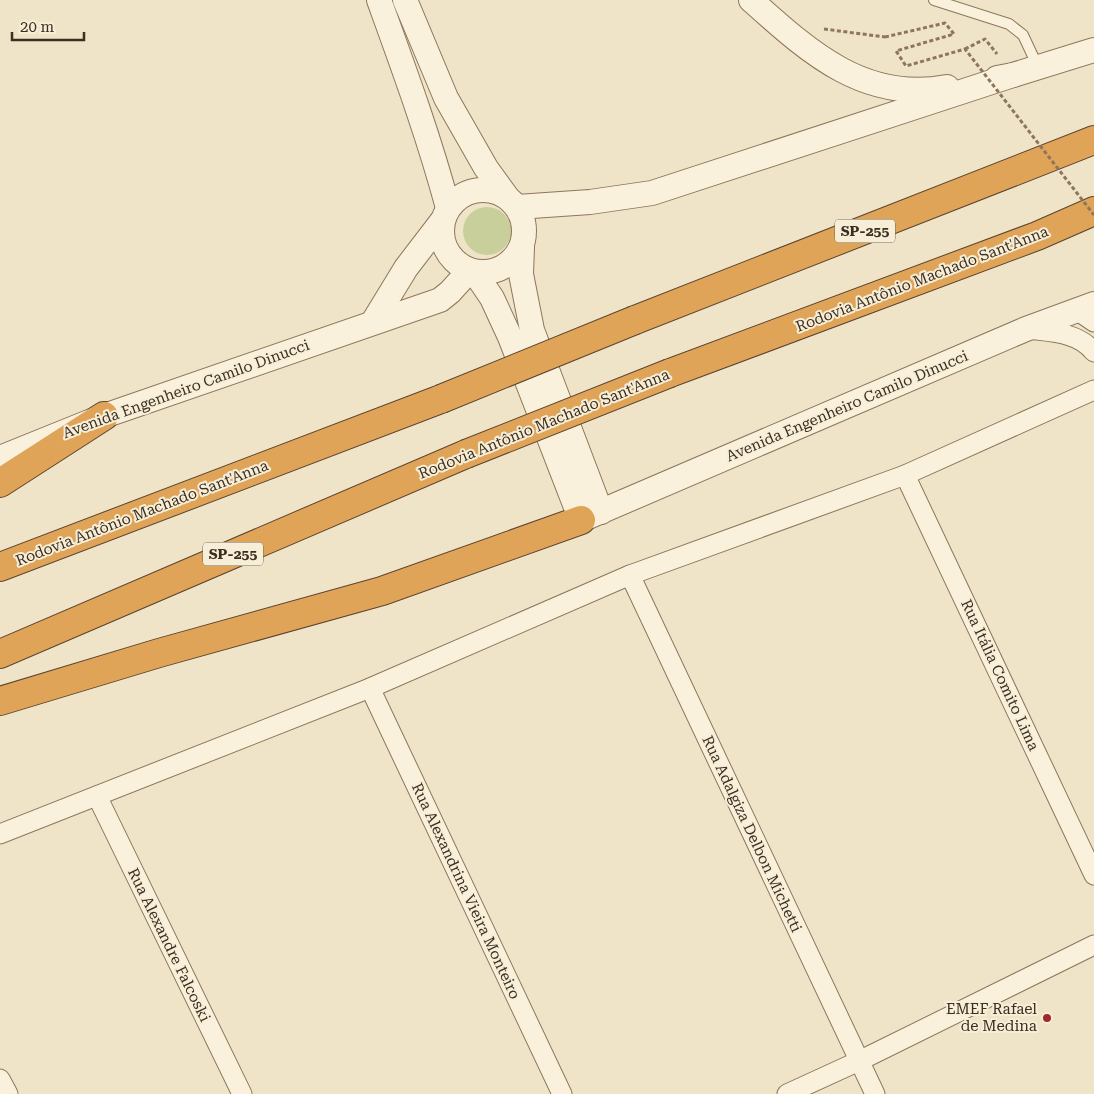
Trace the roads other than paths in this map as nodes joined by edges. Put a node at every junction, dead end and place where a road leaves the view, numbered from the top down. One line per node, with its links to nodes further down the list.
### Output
1 (379, 0): 11 (street)
2 (406, 0): 9 (street)
3 (751, 0): 7 (street)
4 (934, 0): 6 (lane)
5 (1094, 50): 6 (street)
6 (1038, 67): 7 (street)
7 (1013, 75): 9 (street)
8 (1094, 140): 24 (highway, Rodovia Antônio Machado Sant'Anna / SP-255, bridge)
9 (512, 202): 11 (street); 12 (street)
10 (1094, 213): 26 (highway, Rodovia Antônio Machado Sant'Anna / SP-255, bridge)
11 (445, 215): 13 (street); 15 (street)
12 (522, 247): 13 (street); 23 (street)
13 (472, 272): 15 (street, Avenida Engenheiro Camilo Dinucci); 23 (street)
14 (1089, 312): 16 (street, Avenida Engenheiro Camilo Dinucci)
15 (373, 322): 19 (street, Avenida Engenheiro Camilo Dinucci)
16 (1026, 329): 17 (street); 23 (street, Avenida Engenheiro Camilo Dinucci)
17 (1094, 352)
18 (1094, 390): 21 (street)
19 (104, 416): 20 (street, Avenida Engenheiro Camilo Dinucci); 22 (highway)
20 (0, 458)
21 (905, 475): 25 (street); 31 (street, Rua Itália Comito Lima)
22 (0, 483)
23 (591, 516): 28 (highway)
24 (0, 567)
25 (630, 575): 27 (street); 33 (street, Rua Adalgiza Delbon Michetti)
26 (0, 654)
27 (370, 688): 29 (street); 37 (street, Rua Alexandrina Vieira Monteiro)
28 (0, 701)
29 (96, 796): 30 (street); 36 (street, Rua Alexandre Falcoski)
30 (0, 834)
31 (1094, 875)
32 (1094, 945): 33 (street)
33 (859, 1061): 38 (street); 39 (street, Rua Adalgiza Delbon Michetti)
34 (0, 1079): 35 (street)
35 (8, 1094)
36 (242, 1094)
37 (562, 1094)
38 (788, 1094)
39 (875, 1094)

